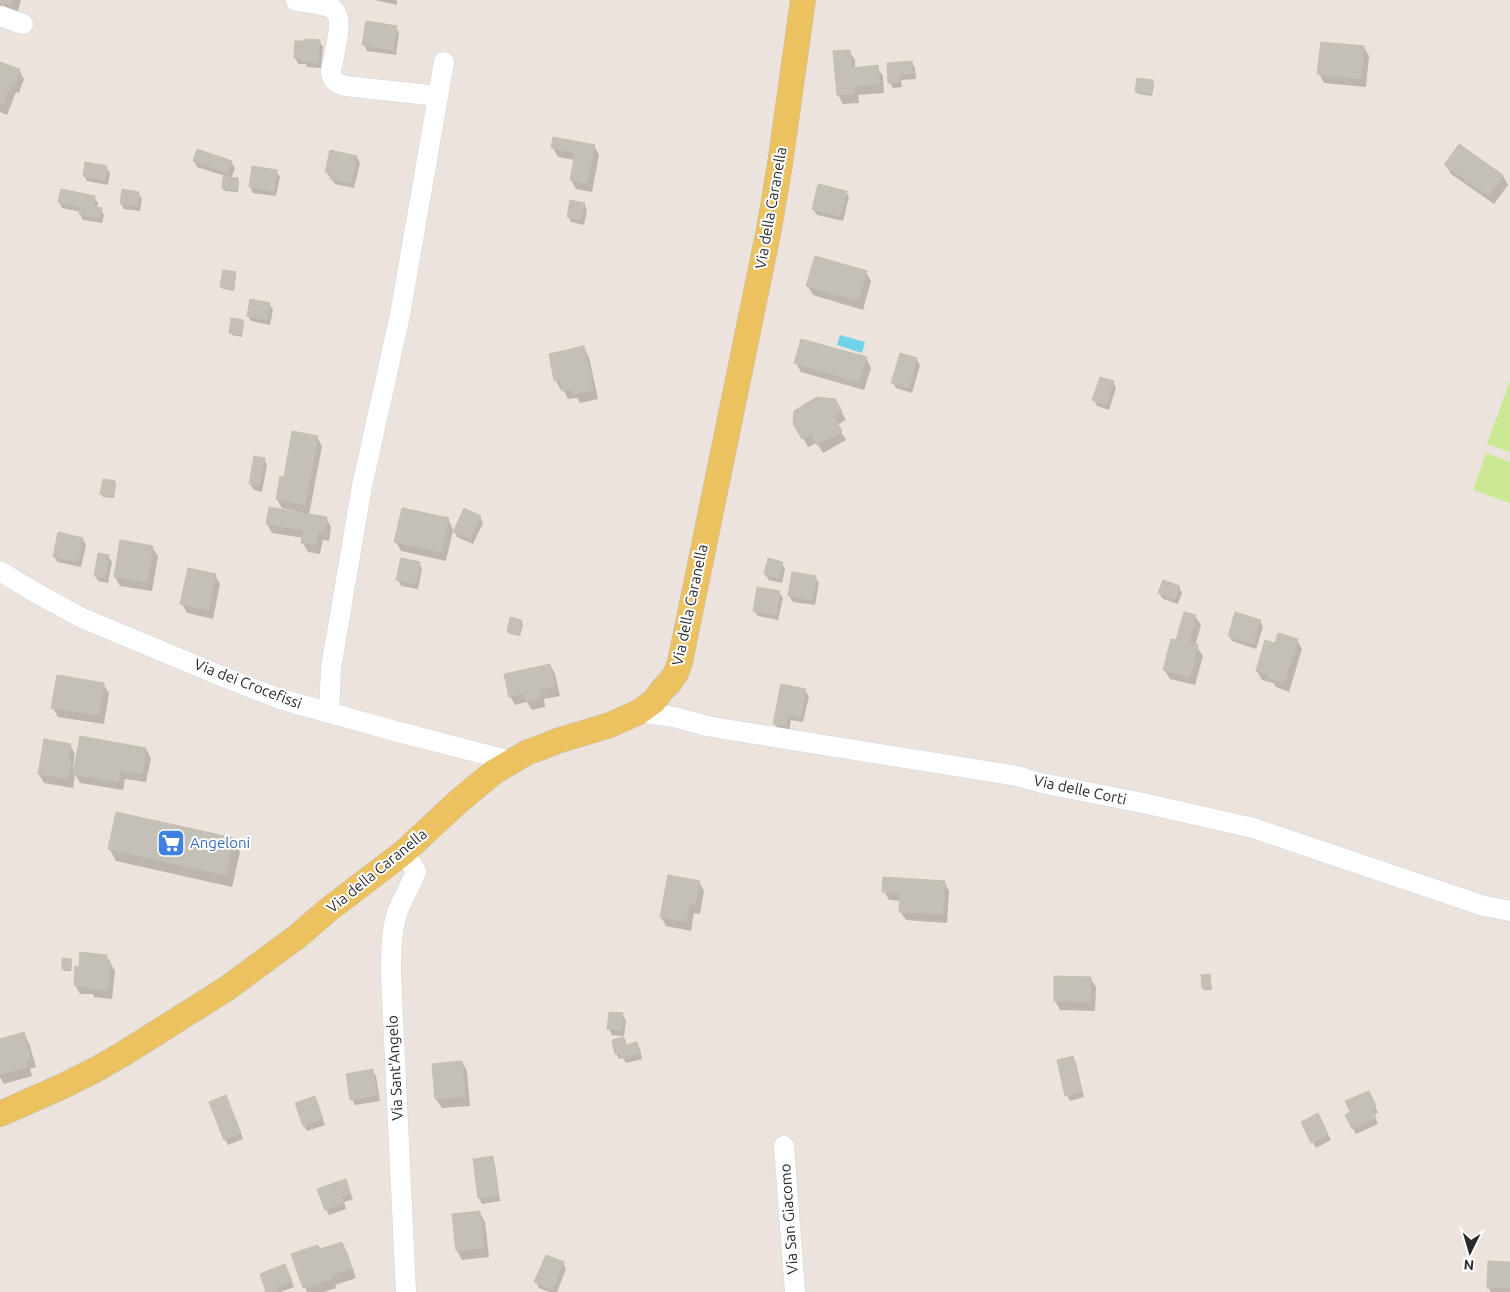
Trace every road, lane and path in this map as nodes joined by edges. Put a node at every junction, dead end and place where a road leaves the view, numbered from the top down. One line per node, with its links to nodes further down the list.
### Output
1 (803, 0): 9 (main road, Via della Caranella)
2 (296, 1): 6 (street)
3 (0, 16): 4 (street)
4 (23, 24)
5 (444, 62): 6 (street)
6 (438, 96): 8 (street)
7 (0, 571): 8 (street, Via dei Crocefissi)
8 (329, 712): 10 (street, Via dei Crocefissi)
9 (639, 712): 10 (main road, Via della Caranella); 12 (street, Via delle Corti)
10 (511, 761): 11 (main road, Via della Caranella)
11 (404, 852): 13 (main road, Via della Caranella); 15 (street, Via Sant'Angelo)
12 (1510, 911)
13 (0, 1114)
14 (784, 1146): 16 (street, Via San Giacomo)
15 (406, 1292)
16 (794, 1292)

